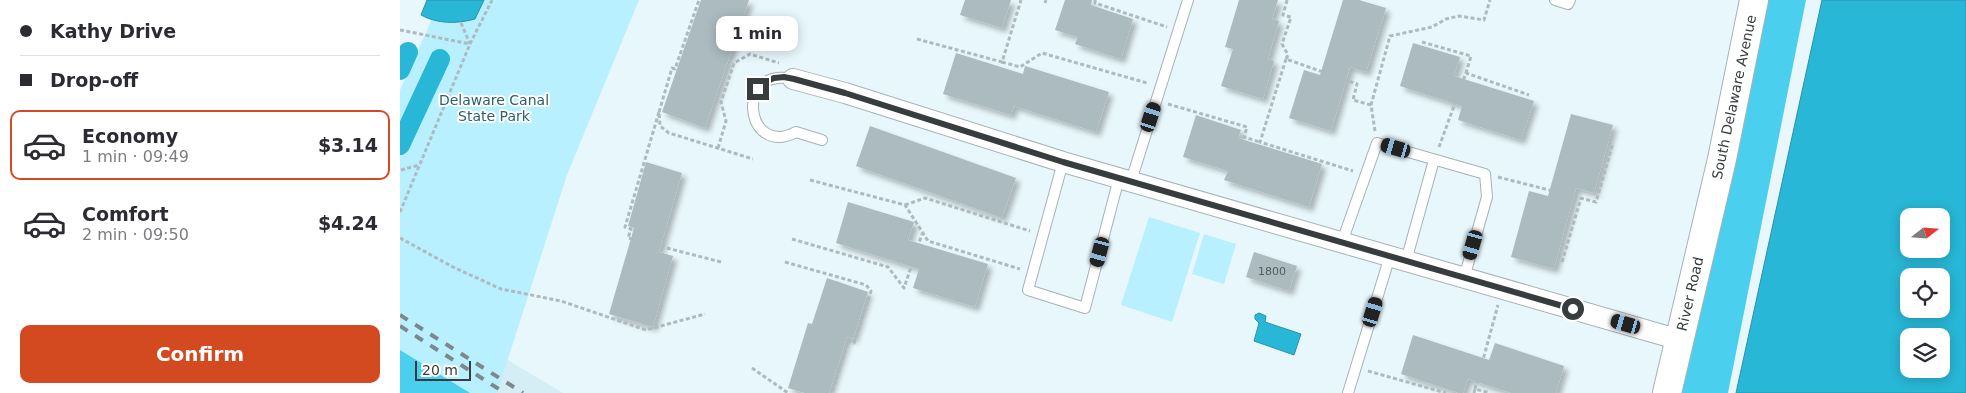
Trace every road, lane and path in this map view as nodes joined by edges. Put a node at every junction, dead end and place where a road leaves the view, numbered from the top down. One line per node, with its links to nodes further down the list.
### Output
1 (492, 0): 16 (path)
2 (699, 0): 25 (path)
3 (1021, 0): 18 (path)
4 (1095, 0): 11 (path)
5 (1188, 0): 21 (lane)
6 (1287, 0): 17 (path)
7 (1490, 0): 24 (path)
8 (1555, 0): 9 (lane)
9 (1570, 0)
10 (1754, 0): 40 (main road, South Delaware Avenue)
11 (1148, 21)
12 (461, 23): 16 (path)
13 (400, 30): 16 (path)
14 (917, 39): 18 (path)
15 (1422, 42): 20 (path)
16 (470, 44): 34 (path)
17 (1286, 58): 24 (path); 27 (path)
18 (1002, 62): 21 (path)
19 (788, 72): 26 (lane); 30 (path); 33 (street)
20 (1466, 73): 22 (path); 32 (path)
21 (1161, 87): 23 (lane)
22 (1529, 95)
23 (1156, 101): 27 (path); 38 (lane)
24 (1371, 105): 28 (path)
25 (659, 112): 30 (path); 50 (path)
26 (822, 140)
27 (1260, 142): 37 (path)
28 (1377, 143): 32 (lane); 37 (lane)
29 (1612, 143): 41 (path)
30 (718, 148): 31 (path)
31 (753, 159)
32 (1434, 160): 36 (lane); 49 (lane)
33 (1063, 162): 38 (street); 45 (lane)
34 (420, 165): 35 (path); 43 (path)
35 (401, 170)
36 (1485, 174): 41 (path); 54 (lane)
37 (1366, 175): 48 (lane)
38 (1125, 179): 48 (street); 53 (lane)
39 (810, 180): 42 (path)
40 (1713, 194): 57 (main road, River Road)
41 (1581, 198): 52 (path)
42 (905, 205): 44 (path); 45 (path)
43 (400, 212)
44 (923, 233): 47 (path); 53 (path)
45 (1043, 236): 53 (lane)
46 (400, 238): 56 (path)
47 (792, 238)
48 (1342, 242): 49 (street)
49 (1398, 258): 54 (street); 59 (lane)
50 (721, 262)
51 (784, 262): 62 (path)
52 (1562, 262)
53 (1033, 273)
54 (1464, 278): 55 (street)
55 (1502, 288): 57 (street); 60 (path)
56 (705, 314)
57 (1680, 340): 66 (main road, River Road)
58 (752, 368): 61 (path)
59 (1356, 368): 63 (lane); 64 (path)
60 (1475, 391): 65 (path)
61 (788, 393)
62 (832, 393)
63 (1348, 393)
64 (1446, 393)
65 (1490, 393)
66 (1667, 393)

